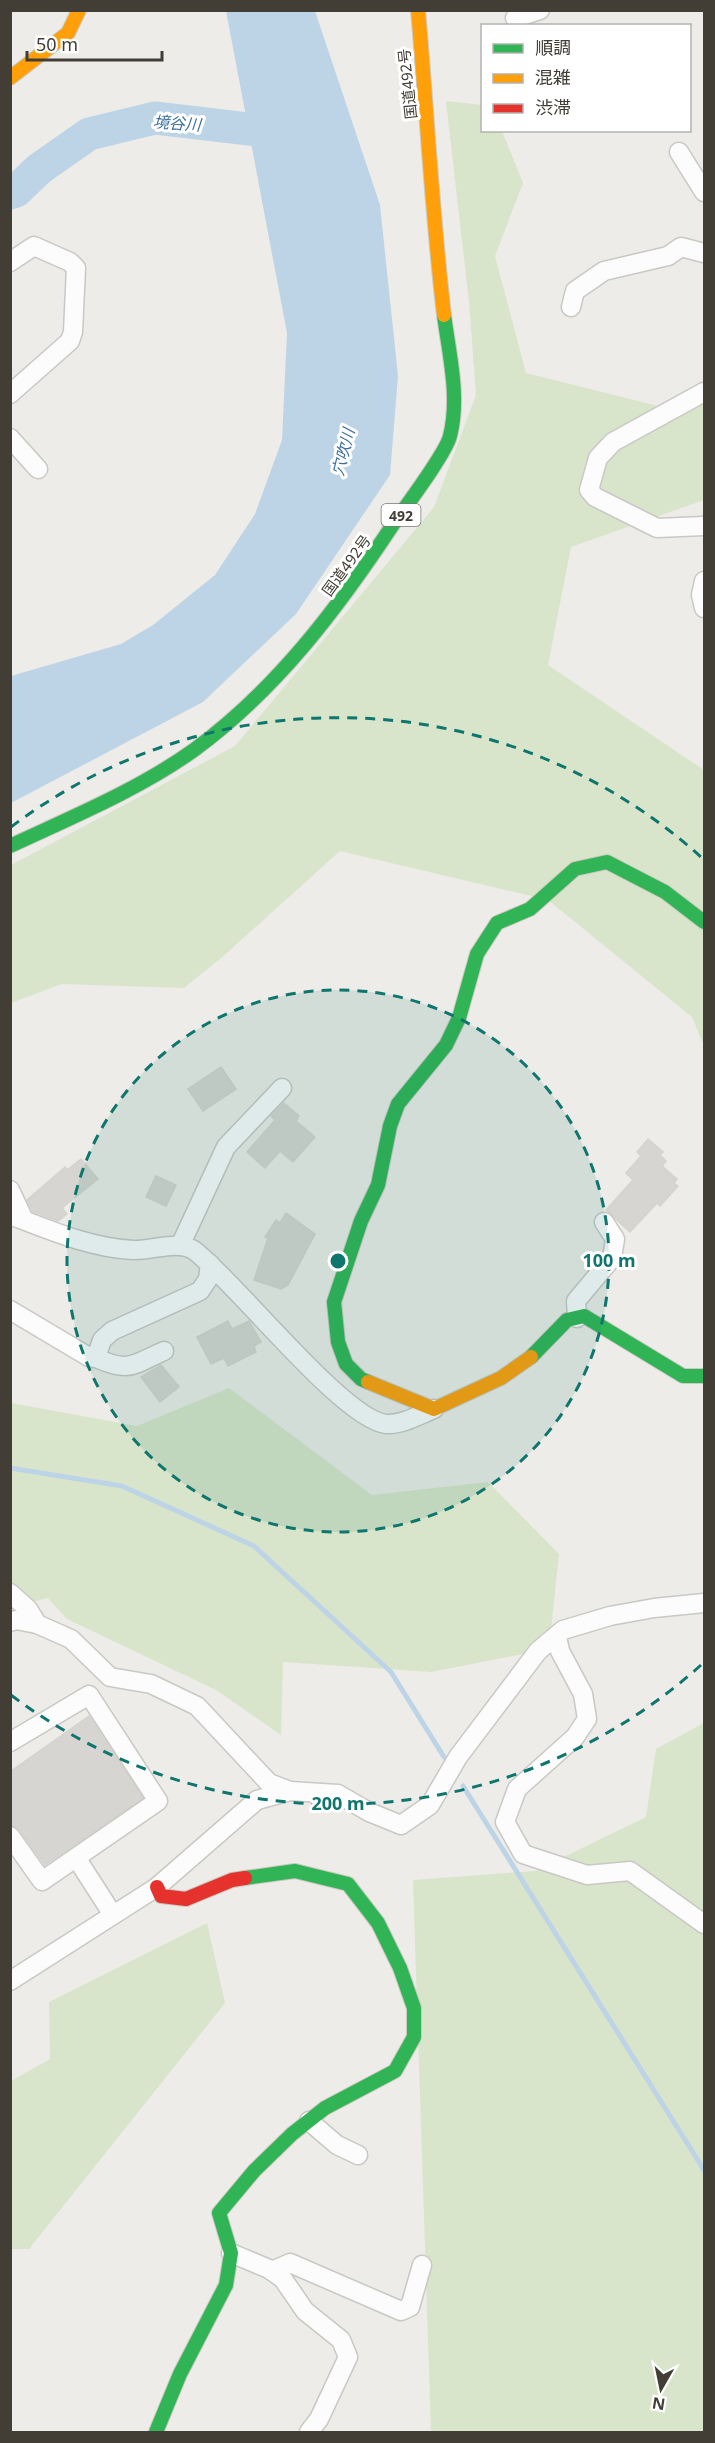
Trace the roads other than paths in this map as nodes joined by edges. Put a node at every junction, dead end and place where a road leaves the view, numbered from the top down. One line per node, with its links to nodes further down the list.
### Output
1 (79, 10): 5 (main road)
2 (418, 10): 18 (main road, 国道492号 / 492)
3 (540, 10): 4 (street)
4 (515, 18)
5 (10, 78)
6 (679, 152): 7 (street)
7 (705, 192)
8 (705, 253): 10 (street)
9 (10, 262): 12 (street)
10 (571, 308)
11 (705, 392): 15 (street)
12 (10, 394)
13 (10, 438): 14 (street)
14 (38, 469)
15 (705, 526)
16 (705, 580): 17 (street)
17 (705, 608)
18 (10, 846)
19 (705, 922): 31 (main road)
20 (282, 1088): 24 (street)
21 (10, 1190): 22 (street)
22 (17, 1218): 24 (street)
23 (604, 1222): 27 (street)
24 (180, 1245): 25 (street)
25 (210, 1264): 29 (street); 31 (street)
26 (10, 1310): 29 (street)
27 (577, 1318): 30 (main road); 31 (main road)
28 (164, 1351): 29 (street)
29 (96, 1358)
30 (705, 1376)
31 (434, 1409)
32 (10, 1593): 35 (street)
33 (705, 1603): 36 (street)
34 (10, 1622): 35 (street)
35 (37, 1623): 38 (street)
36 (557, 1636): 38 (street); 43 (street)
37 (10, 1742): 40 (street)
38 (290, 1791): 41 (street)
39 (10, 1836): 40 (street)
40 (77, 1858): 42 (street)
41 (157, 1887): 42 (street); 45 (main road)
42 (113, 1915): 44 (street)
43 (705, 1924)
44 (10, 1981)
45 (309, 2121): 46 (street); 47 (main road)
46 (358, 2155)
47 (231, 2253): 49 (street); 50 (main road)
48 (422, 2265): 49 (street)
49 (272, 2271): 51 (street)
50 (156, 2433)
51 (309, 2433)

